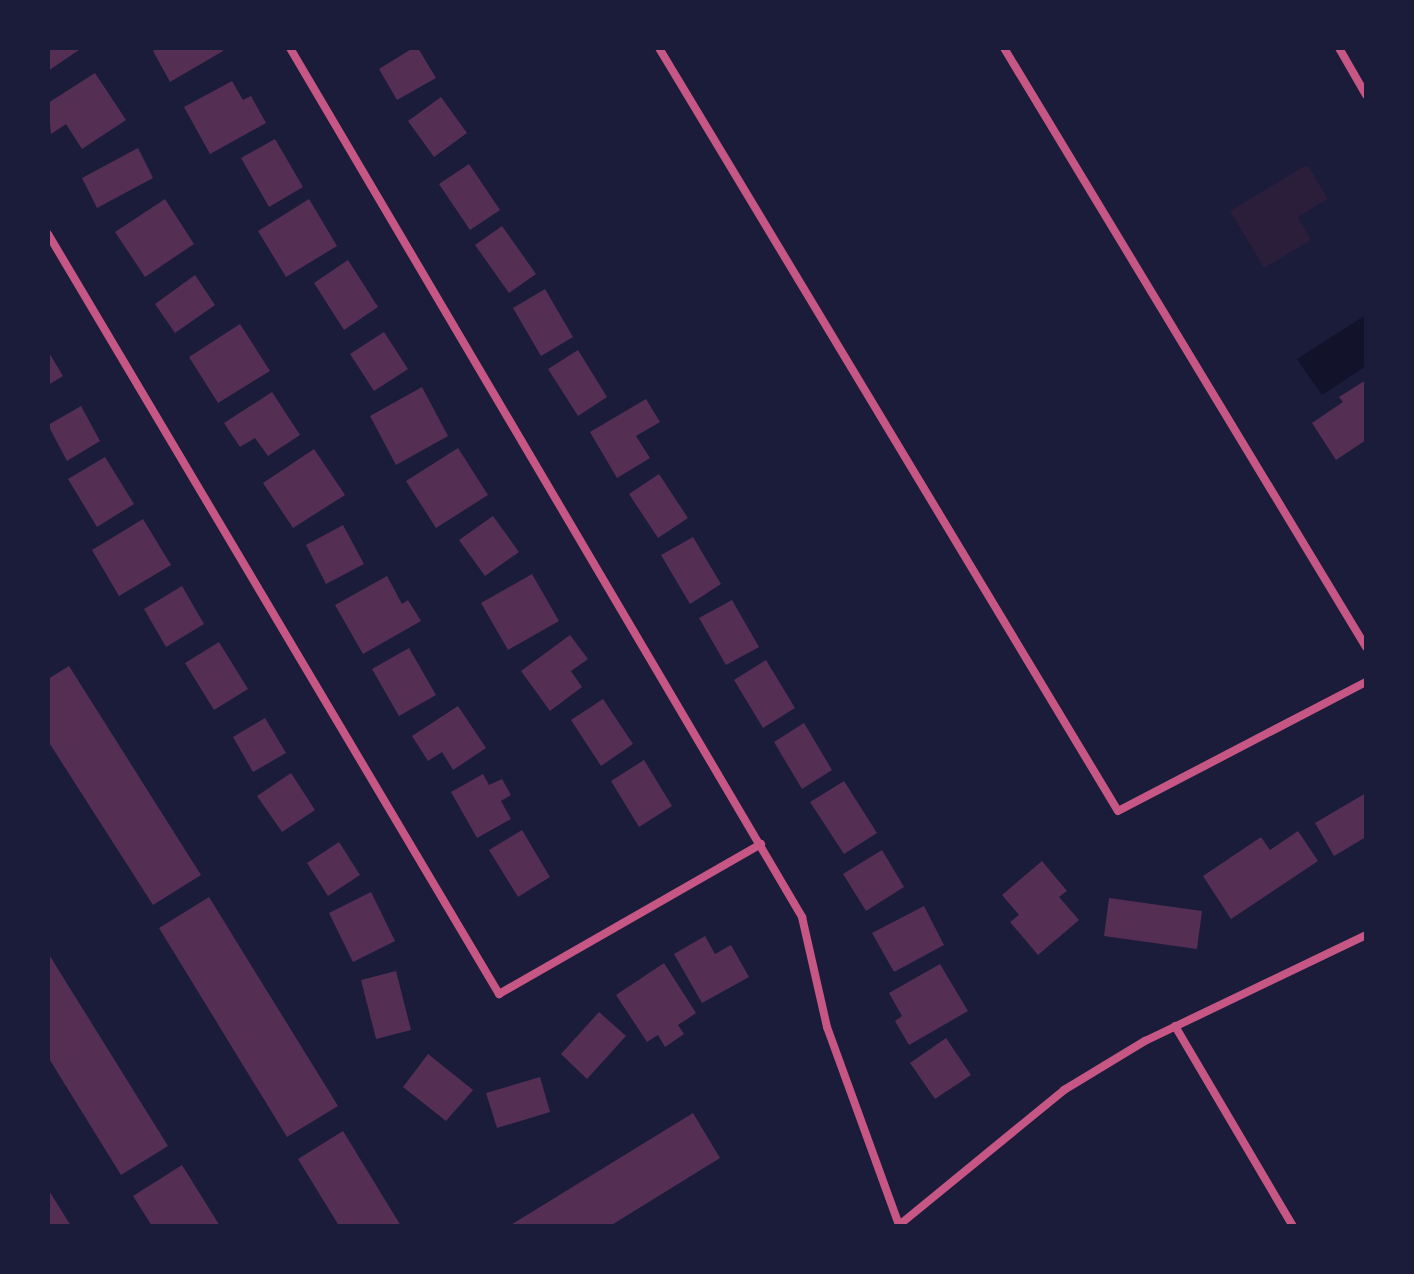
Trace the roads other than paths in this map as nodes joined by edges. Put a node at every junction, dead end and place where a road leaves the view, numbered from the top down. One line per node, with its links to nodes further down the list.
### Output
1 (290, 48): 9 (street)
2 (659, 48): 8 (street)
3 (1004, 48): 7 (street)
4 (1339, 48): 5 (street)
5 (1366, 95)
6 (48, 234): 9 (street)
7 (1366, 647)
8 (1366, 682)
9 (761, 844): 12 (street)
10 (1366, 935): 11 (street)
11 (1175, 1026): 12 (street); 13 (street)
12 (898, 1225)
13 (1293, 1226)

